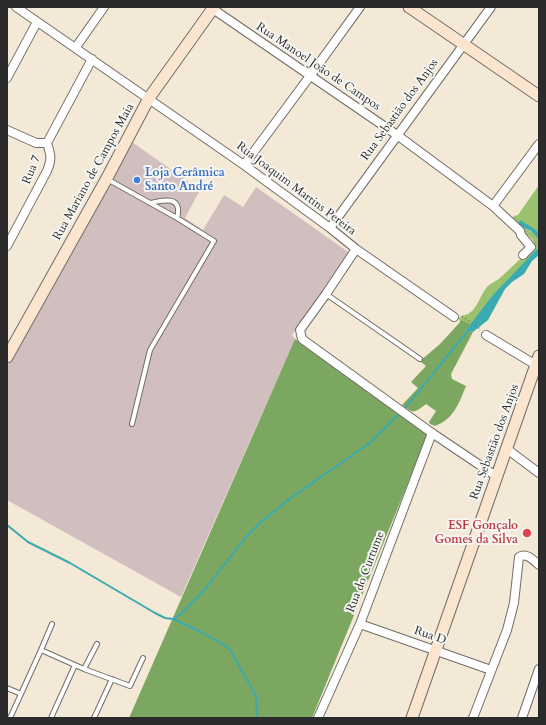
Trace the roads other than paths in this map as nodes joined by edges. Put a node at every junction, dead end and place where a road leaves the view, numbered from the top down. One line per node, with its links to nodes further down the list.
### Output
1 (16, 7): 7 (street, Rua Joaquim Martins Pereira)
2 (104, 7): 9 (street)
3 (360, 7): 11 (street)
4 (409, 7): 8 (street)
5 (490, 7): 8 (street, Rua Sebastião dos Anjos)
6 (213, 8): 11 (street, Rua Manoel João de Campos); 14 (street, Rua Mariano de Campos Maia)
7 (37, 22): 9 (street, Rua Joaquim Martins Pereira); 12 (street)
8 (463, 45): 13 (street); 16 (street, Rua Sebastião dos Anjos)
9 (76, 47): 10 (street, Rua Joaquim Martins Pereira)
10 (92, 59): 14 (street, Rua Joaquim Martins Pereira); 17 (street, Rua 7)
11 (310, 76): 16 (street, Rua Manoel João de Campos); 19 (street)
12 (7, 78)
13 (539, 96)
14 (149, 98): 19 (street, Rua Joaquim Martins Pereira); 20 (street, Rua Mariano de Campos Maia)
15 (8, 133): 17 (street)
16 (397, 135): 22 (street, Rua Manoel João de Campos); 24 (street, Rua Sebastião dos Anjos)
17 (47, 142): 25 (street, Rua 7)
18 (539, 144): 22 (street)
19 (244, 165): 24 (street, Rua Joaquim Martins Pereira)
20 (107, 178): 21 (lane); 31 (street, Rua Mariano de Campos Maia)
21 (150, 204): 23 (lane); 23 (lane)
22 (493, 206): 27 (street, Rua Manoel João de Campos)
23 (177, 218): 36 (lane)
24 (330, 228): 26 (street, Rua Joaquim Martins Pereira)
25 (7, 246)
26 (356, 249): 28 (street, Rua Joaquim Martins Pereira); 29 (street)
27 (523, 255)
28 (326, 294): 33 (lane); 37 (street, Rua Joaquim Martins Pereira)
29 (458, 316)
30 (486, 336): 34 (street)
31 (10, 343): 32 (street, Rua Mariano de Campos Maia)
32 (7, 357)
33 (420, 359)
34 (537, 361): 35 (street, Rua Sebastião dos Anjos)
35 (536, 378): 38 (street, Rua Sebastião dos Anjos)
36 (132, 424)
37 (432, 433): 40 (street, Rua Joaquim Martins Pereira); 43 (street, Rua do Curtume)
38 (507, 450): 39 (street); 40 (street, Rua Sebastião dos Anjos)
39 (539, 473)
40 (496, 476): 46 (street, Rua Sebastião dos Anjos)
41 (539, 565): 51 (street)
42 (52, 624): 45 (lane)
43 (360, 624): 46 (street, Rua D); 59 (street, Rua do Curtume)
44 (97, 644): 49 (lane)
45 (40, 650): 48 (lane); 54 (lane)
46 (436, 650): 51 (street, Rua D); 60 (street, Rua Sebastião dos Anjos)
47 (143, 658): 52 (lane)
48 (75, 665): 49 (lane); 57 (lane)
49 (84, 669): 52 (lane)
50 (539, 669): 55 (street)
51 (491, 670): 61 (street)
52 (112, 679): 58 (lane)
53 (7, 688): 54 (lane)
54 (21, 694): 56 (lane)
55 (526, 709): 62 (street); 63 (street)
56 (10, 718)
57 (51, 718)
58 (94, 718)
59 (318, 718)
60 (412, 718)
61 (473, 718)
62 (522, 718)
63 (532, 718)

